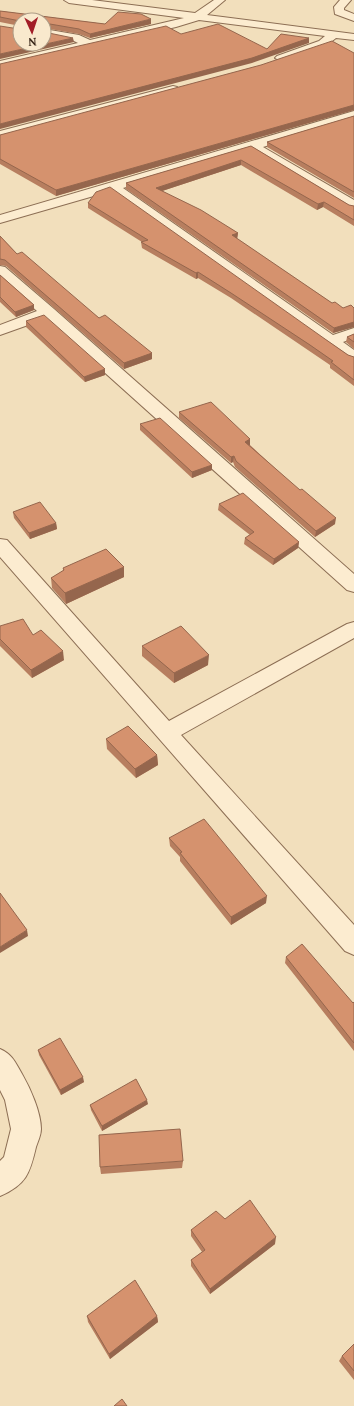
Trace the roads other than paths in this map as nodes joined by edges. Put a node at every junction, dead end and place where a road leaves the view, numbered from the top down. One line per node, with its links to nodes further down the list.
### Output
1 (69, 0): 4 (street)
2 (220, 0): 4 (street)
3 (346, 0): 5 (street)
4 (196, 17): 7 (street); 9 (street)
5 (354, 18)
6 (52, 33): 9 (street)
7 (334, 34): 8 (street); 10 (street)
8 (354, 37)
9 (88, 43): 11 (street)
10 (271, 61)
11 (0, 64)
12 (181, 86): 14 (street)
13 (354, 115): 15 (street)
14 (0, 135)
15 (253, 146): 16 (street); 17 (street)
16 (112, 186): 18 (street); 23 (street)
17 (354, 206)
18 (0, 219)
19 (0, 270): 20 (street)
20 (49, 312): 21 (street); 26 (street)
21 (0, 330)
22 (354, 332): 23 (street)
23 (331, 341): 24 (street)
24 (354, 357)
25 (0, 545): 28 (street)
26 (354, 585)
27 (354, 629): 28 (street)
28 (166, 733): 29 (street)
29 (354, 943)
30 (0, 1063): 31 (street)
31 (0, 1181)

